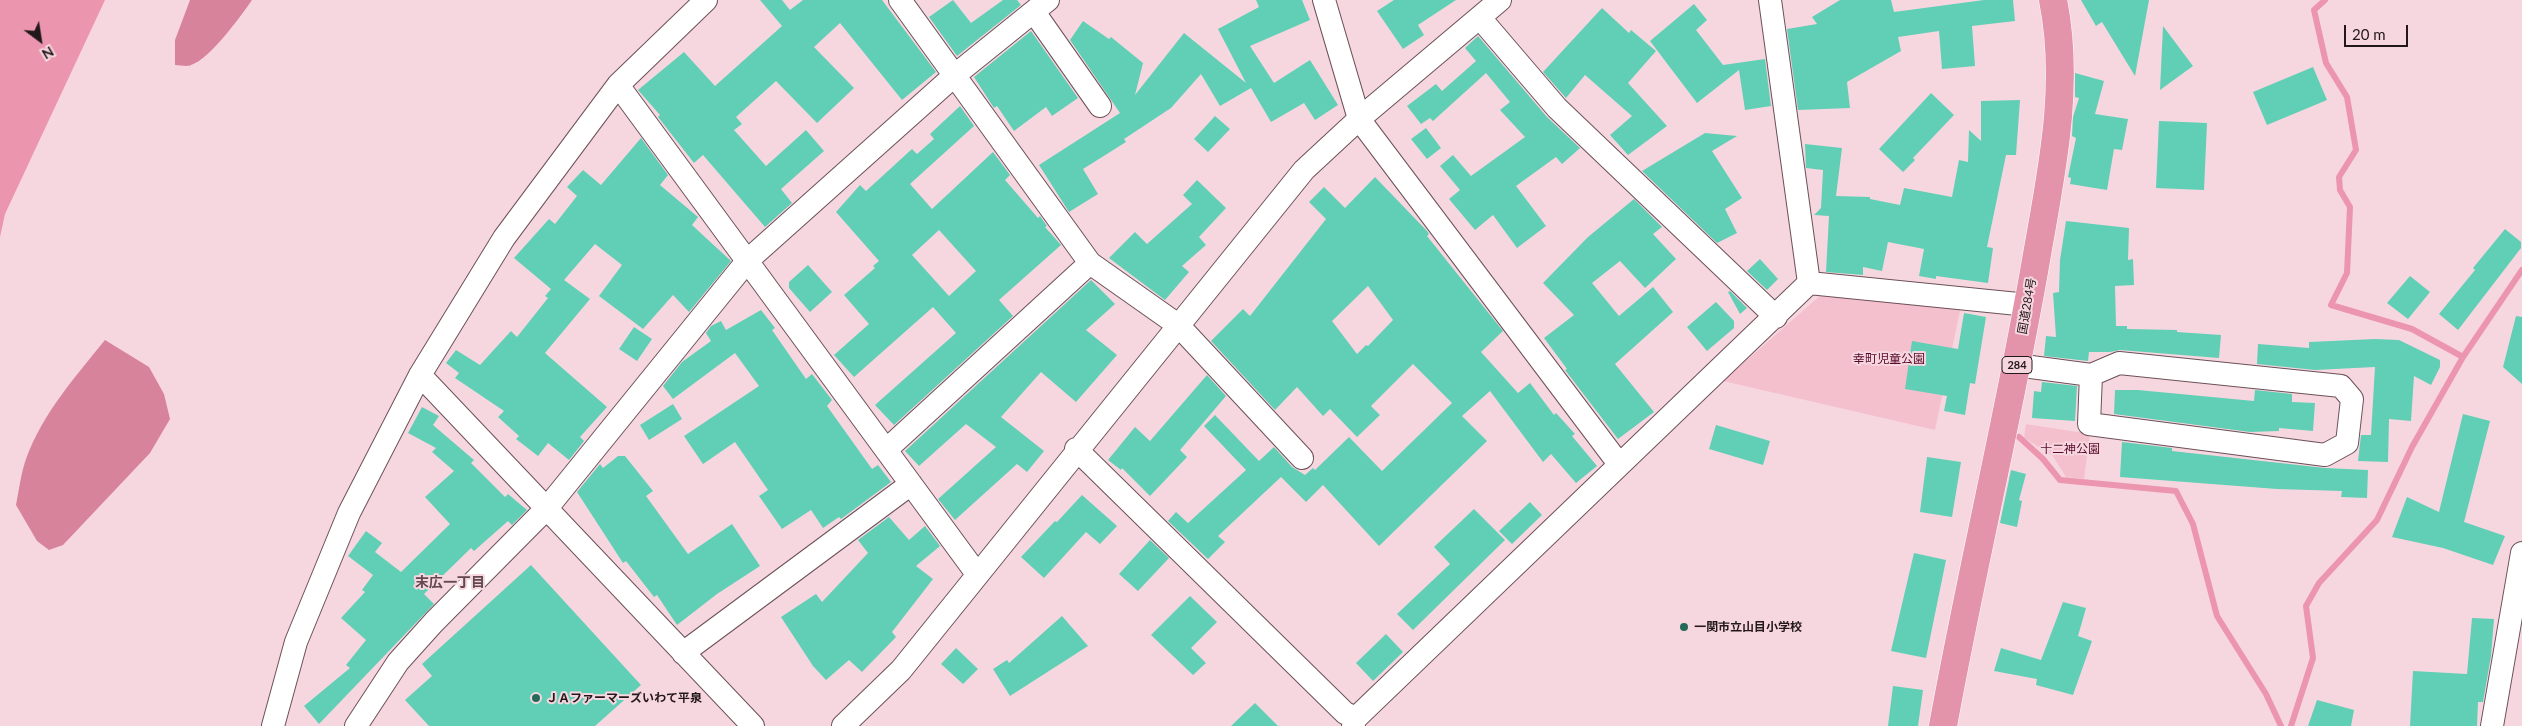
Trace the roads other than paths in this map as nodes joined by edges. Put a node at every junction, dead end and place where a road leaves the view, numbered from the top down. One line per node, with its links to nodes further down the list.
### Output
1 (706, 0): 10 (street)
2 (900, 0): 9 (street)
3 (1324, 0): 12 (street)
4 (1500, 0): 8 (street)
5 (1770, 0): 15 (street)
6 (2053, 0): 16 (highway, 国道284号 / 284)
7 (1041, 6): 9 (street); 11 (street)
8 (1480, 18): 12 (street); 17 (street)
9 (955, 75): 13 (street); 14 (street)
10 (618, 85): 13 (street); 20 (street)
11 (1100, 106)
12 (1359, 119): 18 (street); 25 (street)
13 (748, 260): 23 (street); 27 (street)
14 (1090, 264): 18 (street); 23 (street)
15 (1809, 283): 16 (street); 17 (street)
16 (2028, 305): 19 (highway, 国道284号 / 284)
17 (1776, 317): 25 (street)
18 (1178, 325): 22 (street); 24 (street)
19 (2016, 365): 21 (street); 36 (highway, 国道284号 / 284)
20 (420, 375): 27 (street); 32 (street)
21 (2091, 375): 21 (street)
22 (1076, 449): 29 (street); 31 (street)
23 (886, 450): 26 (street)
24 (1302, 458)
25 (1619, 464): 31 (street)
26 (911, 484): 29 (street); 30 (street)
27 (547, 508): 30 (street); 33 (street)
28 (2522, 553): 37 (street)
29 (977, 574): 35 (street)
30 (683, 653): 34 (street)
31 (1355, 722)
32 (273, 726)
33 (356, 726)
34 (753, 726)
35 (843, 726)
36 (1943, 726)
37 (2492, 726)

